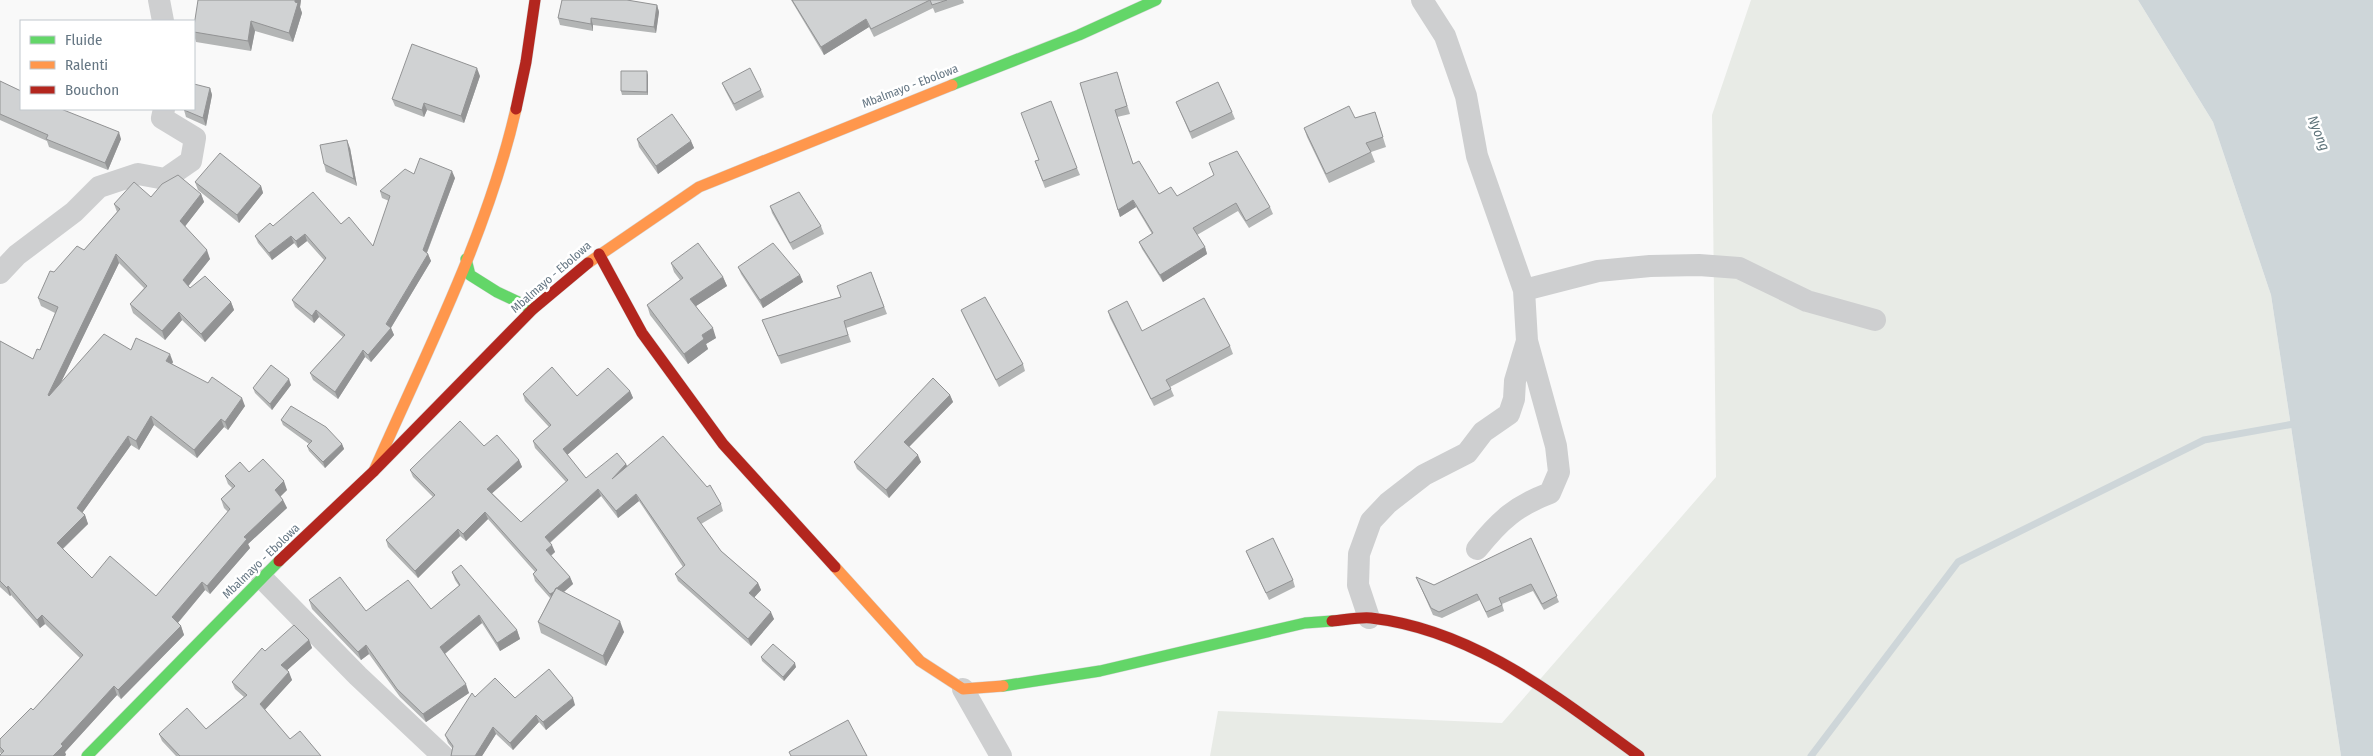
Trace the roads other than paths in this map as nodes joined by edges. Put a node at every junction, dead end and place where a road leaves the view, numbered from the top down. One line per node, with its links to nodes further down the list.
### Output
1 (159, 0): 5 (street)
2 (535, 0): 9 (main road)
3 (1156, 0): 8 (main road, Mbalmayo - Ebolowa)
4 (1422, 0): 11 (street)
5 (164, 20)
6 (164, 110): 7 (street)
7 (8, 252): 10 (street)
8 (599, 254): 12 (main road, Mbalmayo - Ebolowa); 19 (main road)
9 (466, 259): 12 (main road); 15 (main road)
10 (0, 273)
11 (1524, 290): 13 (street); 14 (street)
12 (533, 309): 15 (main road, Mbalmayo - Ebolowa)
13 (1875, 320)
14 (1527, 341): 16 (street); 18 (street)
15 (374, 471): 17 (main road, Mbalmayo - Ebolowa)
16 (1477, 548)
17 (262, 578): 20 (main road, Mbalmayo - Ebolowa); 21 (street)
18 (1369, 618): 19 (main road); 23 (main road)
19 (963, 688): 22 (street)
20 (87, 756)
21 (444, 756)
22 (1001, 756)
23 (1639, 756)

